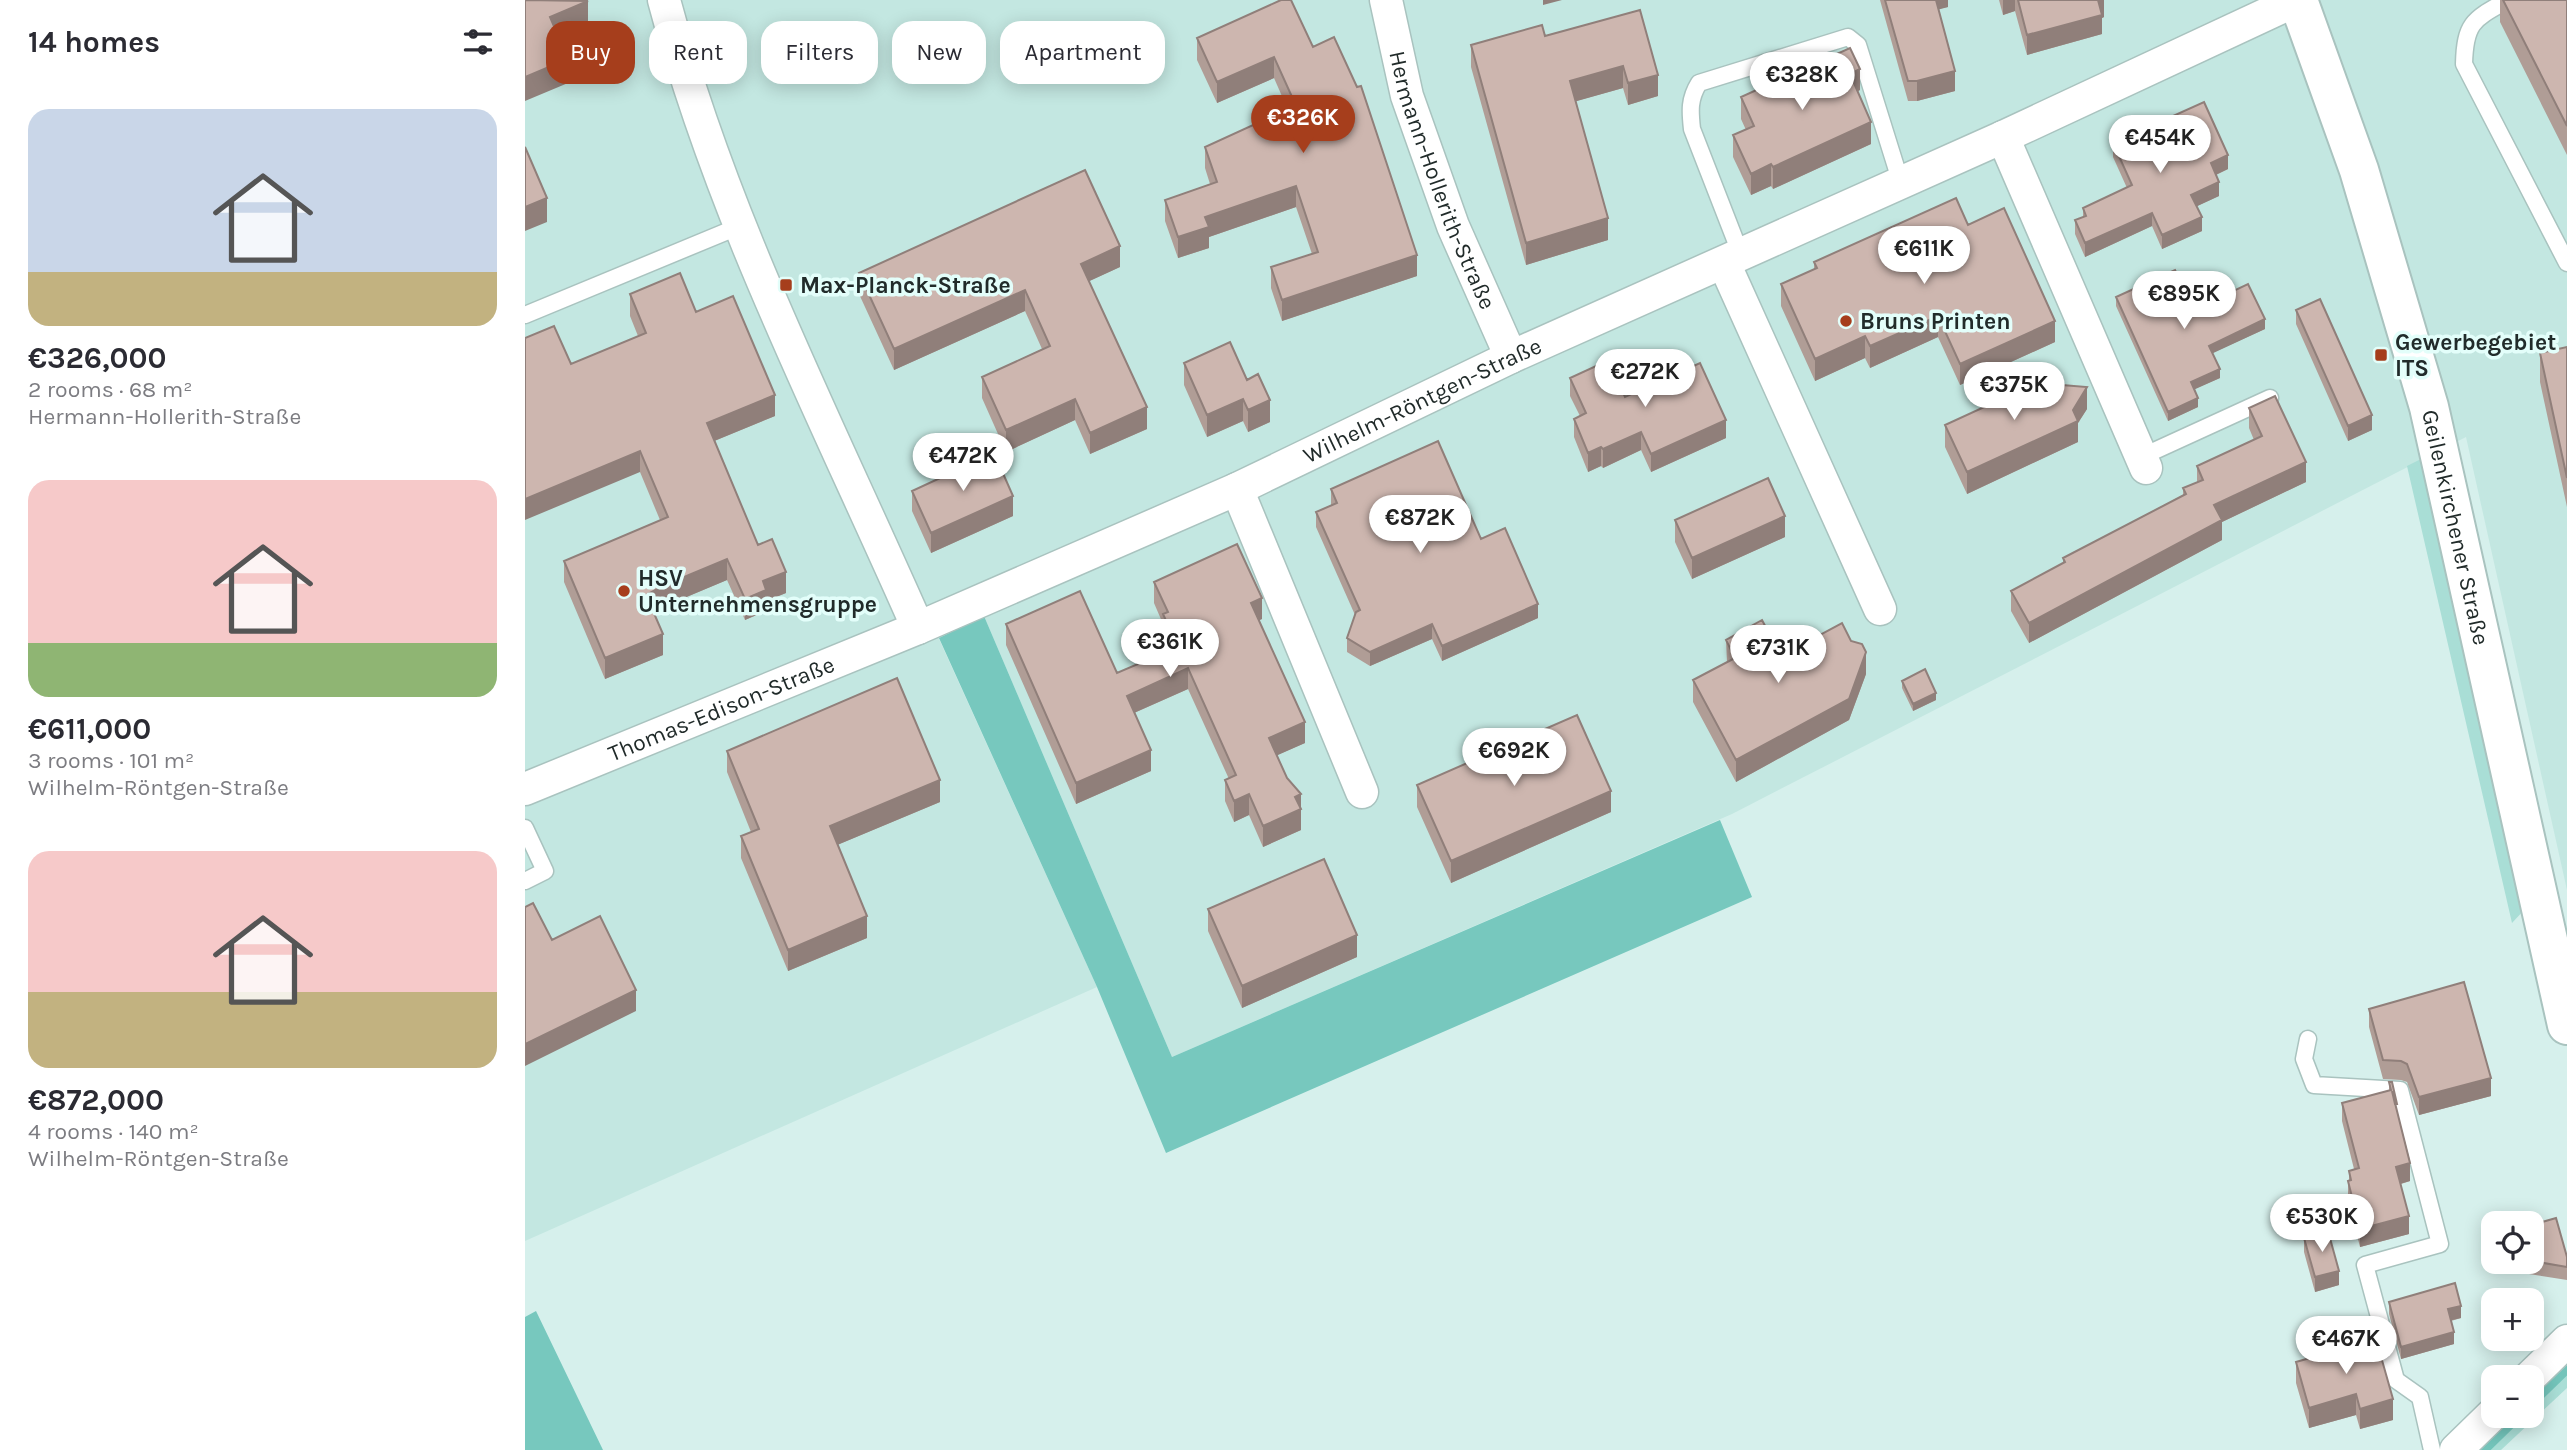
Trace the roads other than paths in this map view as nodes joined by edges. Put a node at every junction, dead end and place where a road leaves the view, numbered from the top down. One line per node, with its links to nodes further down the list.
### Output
1 (664, 0): 7 (street)
2 (1386, 0): 11 (street, Hermann-Hollerith-Straße)
3 (2298, 0): 5 (street, Wilhelm-Röntgen-Straße); 21 (street, Geilenkirchener Straße)
4 (2508, 0): 9 (lane)
5 (2003, 137): 6 (street, Wilhelm-Röntgen-Straße); 13 (street)
6 (1901, 183): 8 (street, Wilhelm-Röntgen-Straße); 8 (lane)
7 (740, 226): 10 (lane); 16 (street)
8 (1732, 259): 11 (street, Wilhelm-Röntgen-Straße); 15 (street)
9 (2567, 263)
10 (525, 314)
11 (1511, 357): 14 (street, Wilhelm-Röntgen-Straße)
12 (2270, 398): 13 (lane)
13 (2143, 462)
14 (1237, 489): 16 (street, Wilhelm-Röntgen-Straße); 18 (street)
15 (1880, 608)
16 (918, 628): 17 (street, Thomas-Edison-Straße)
17 (525, 789)
18 (1362, 792)
19 (525, 828): 20 (lane)
20 (525, 881)
21 (2567, 1025)
22 (2308, 1039): 26 (lane)
23 (2567, 1341): 24 (street)
24 (2542, 1365)
25 (2481, 1426): 27 (street)
26 (2433, 1450)
27 (2456, 1450)

